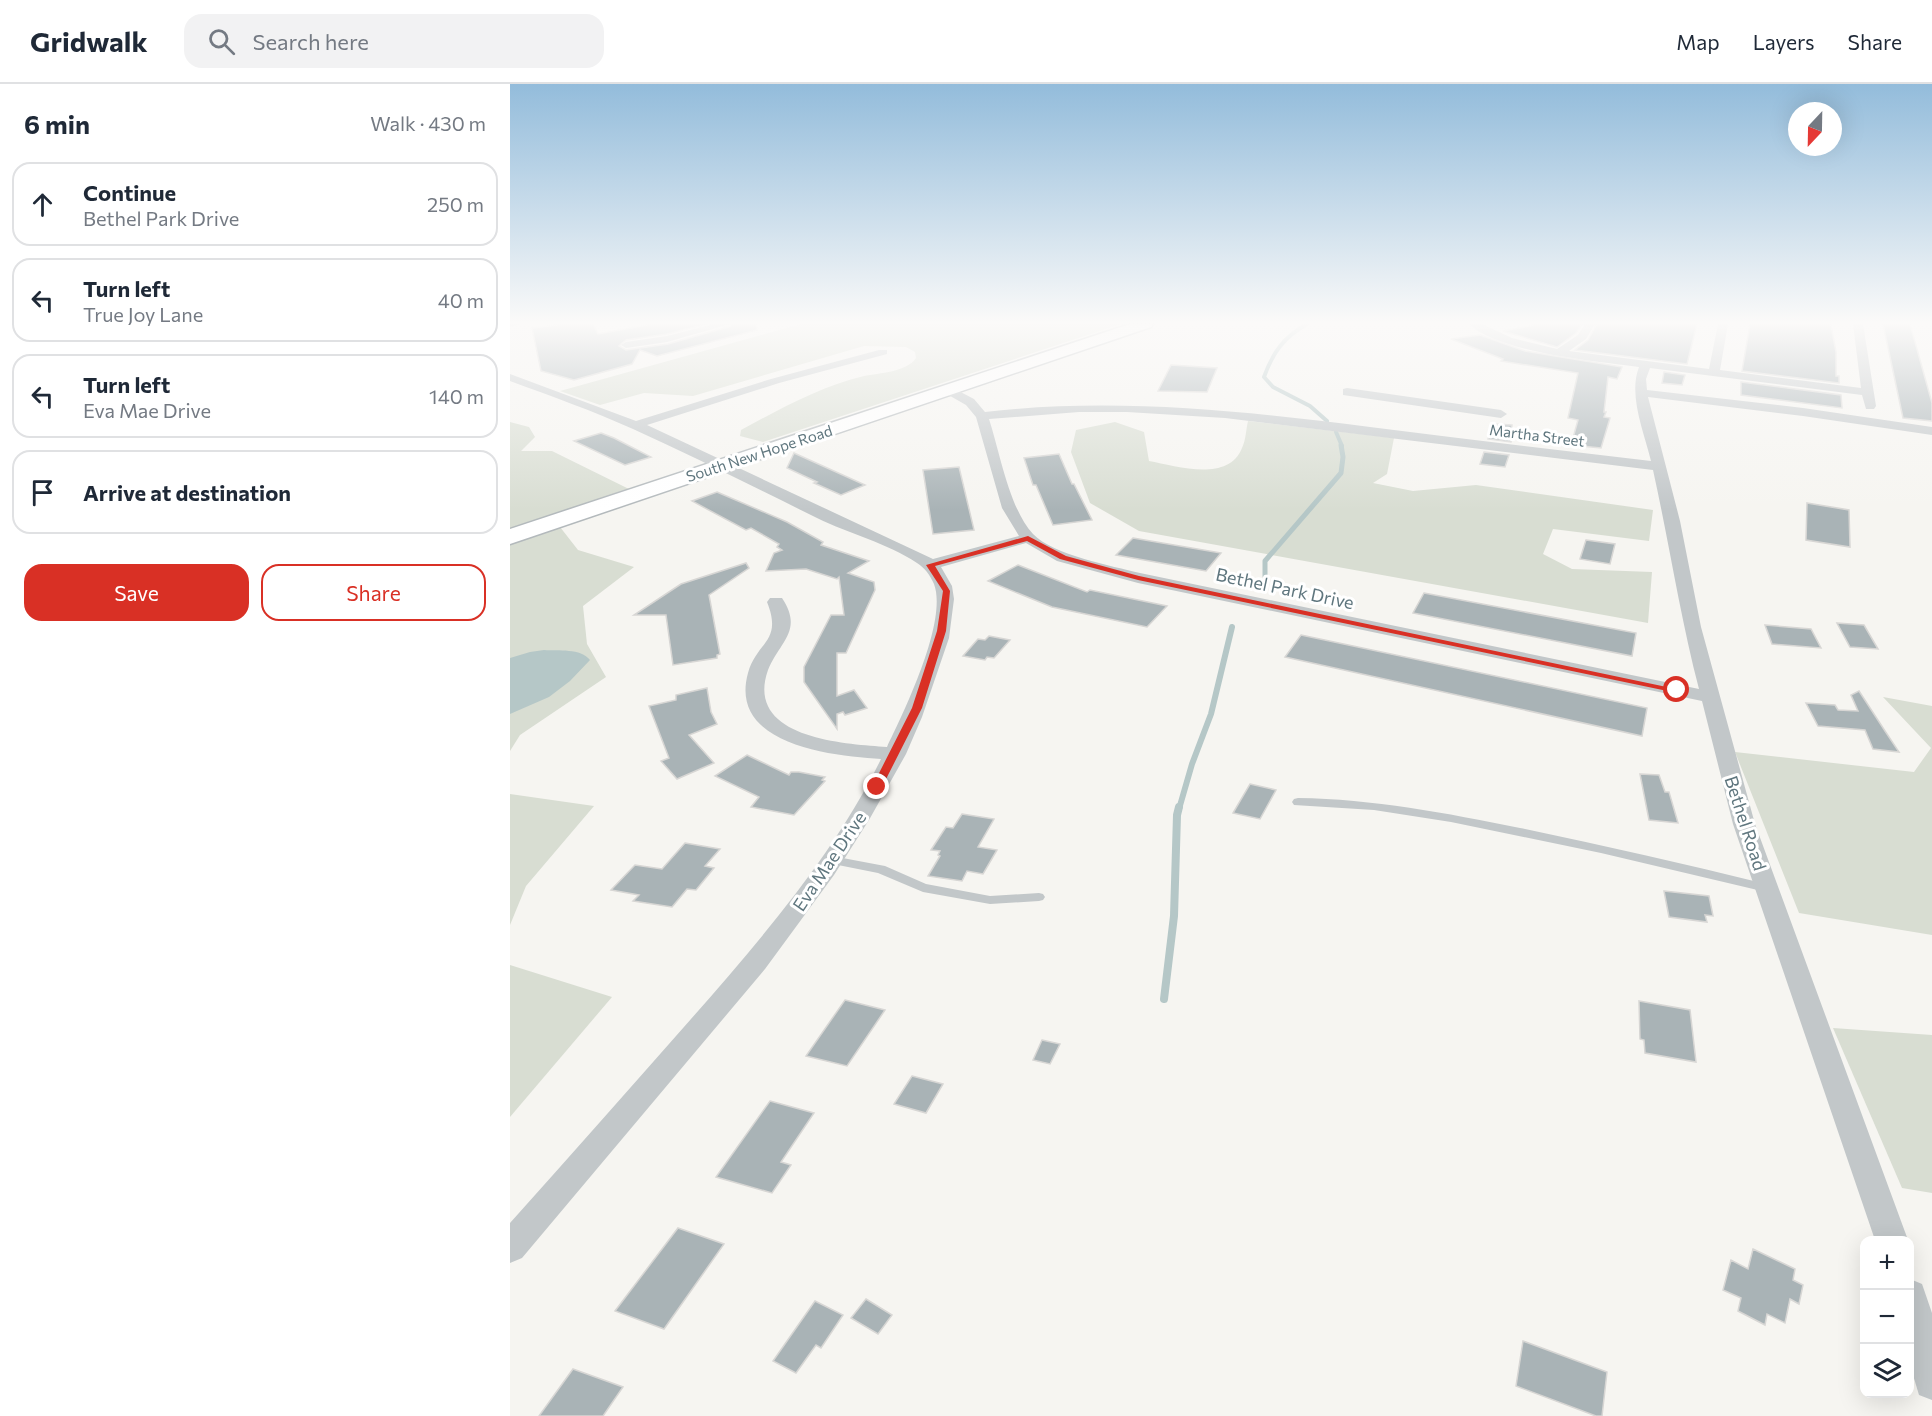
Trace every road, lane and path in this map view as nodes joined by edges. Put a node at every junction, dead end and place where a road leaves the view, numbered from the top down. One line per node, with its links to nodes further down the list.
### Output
1 (534, 386): 15 (street)
2 (759, 386): 15 (street)
3 (960, 386): 7 (main road, South New Hope Road)
4 (1641, 386): 10 (street, Bethel Road)
5 (1820, 386): 9 (street)
6 (1866, 386): 9 (street)
7 (949, 390): 12 (street); 17 (main road, South New Hope Road)
8 (1347, 392): 13 (street)
9 (1867, 392): 14 (street)
10 (1641, 393): 16 (street); 18 (street, Bethel Road)
11 (1502, 414): 13 (street)
12 (982, 416): 13 (street, Martha Street); 20 (street, Bethel Park Drive)
13 (1407, 418): 18 (street, Martha Street)
14 (1872, 418)
15 (634, 425): 17 (street)
16 (1932, 431)
17 (721, 466): 19 (main road, South New Hope Road); 21 (street)
18 (1658, 466): 23 (street, Bethel Road)
19 (510, 537)
20 (1028, 538): 21 (street); 23 (street, Bethel Park Drive)
21 (930, 565): 24 (street, Eva Mae Drive)
22 (776, 602): 24 (street)
23 (1709, 697): 27 (street, Bethel Road)
24 (895, 754): 26 (street, Eva Mae Drive)
25 (1298, 802): 27 (lane)
26 (832, 860): 28 (lane); 30 (street, Eva Mae Drive)
27 (1767, 888): 29 (street, Bethel Road)
28 (1039, 897)
29 (1891, 1236)
30 (510, 1247)
31 (1914, 1312): 32 (street)
32 (1932, 1382)

